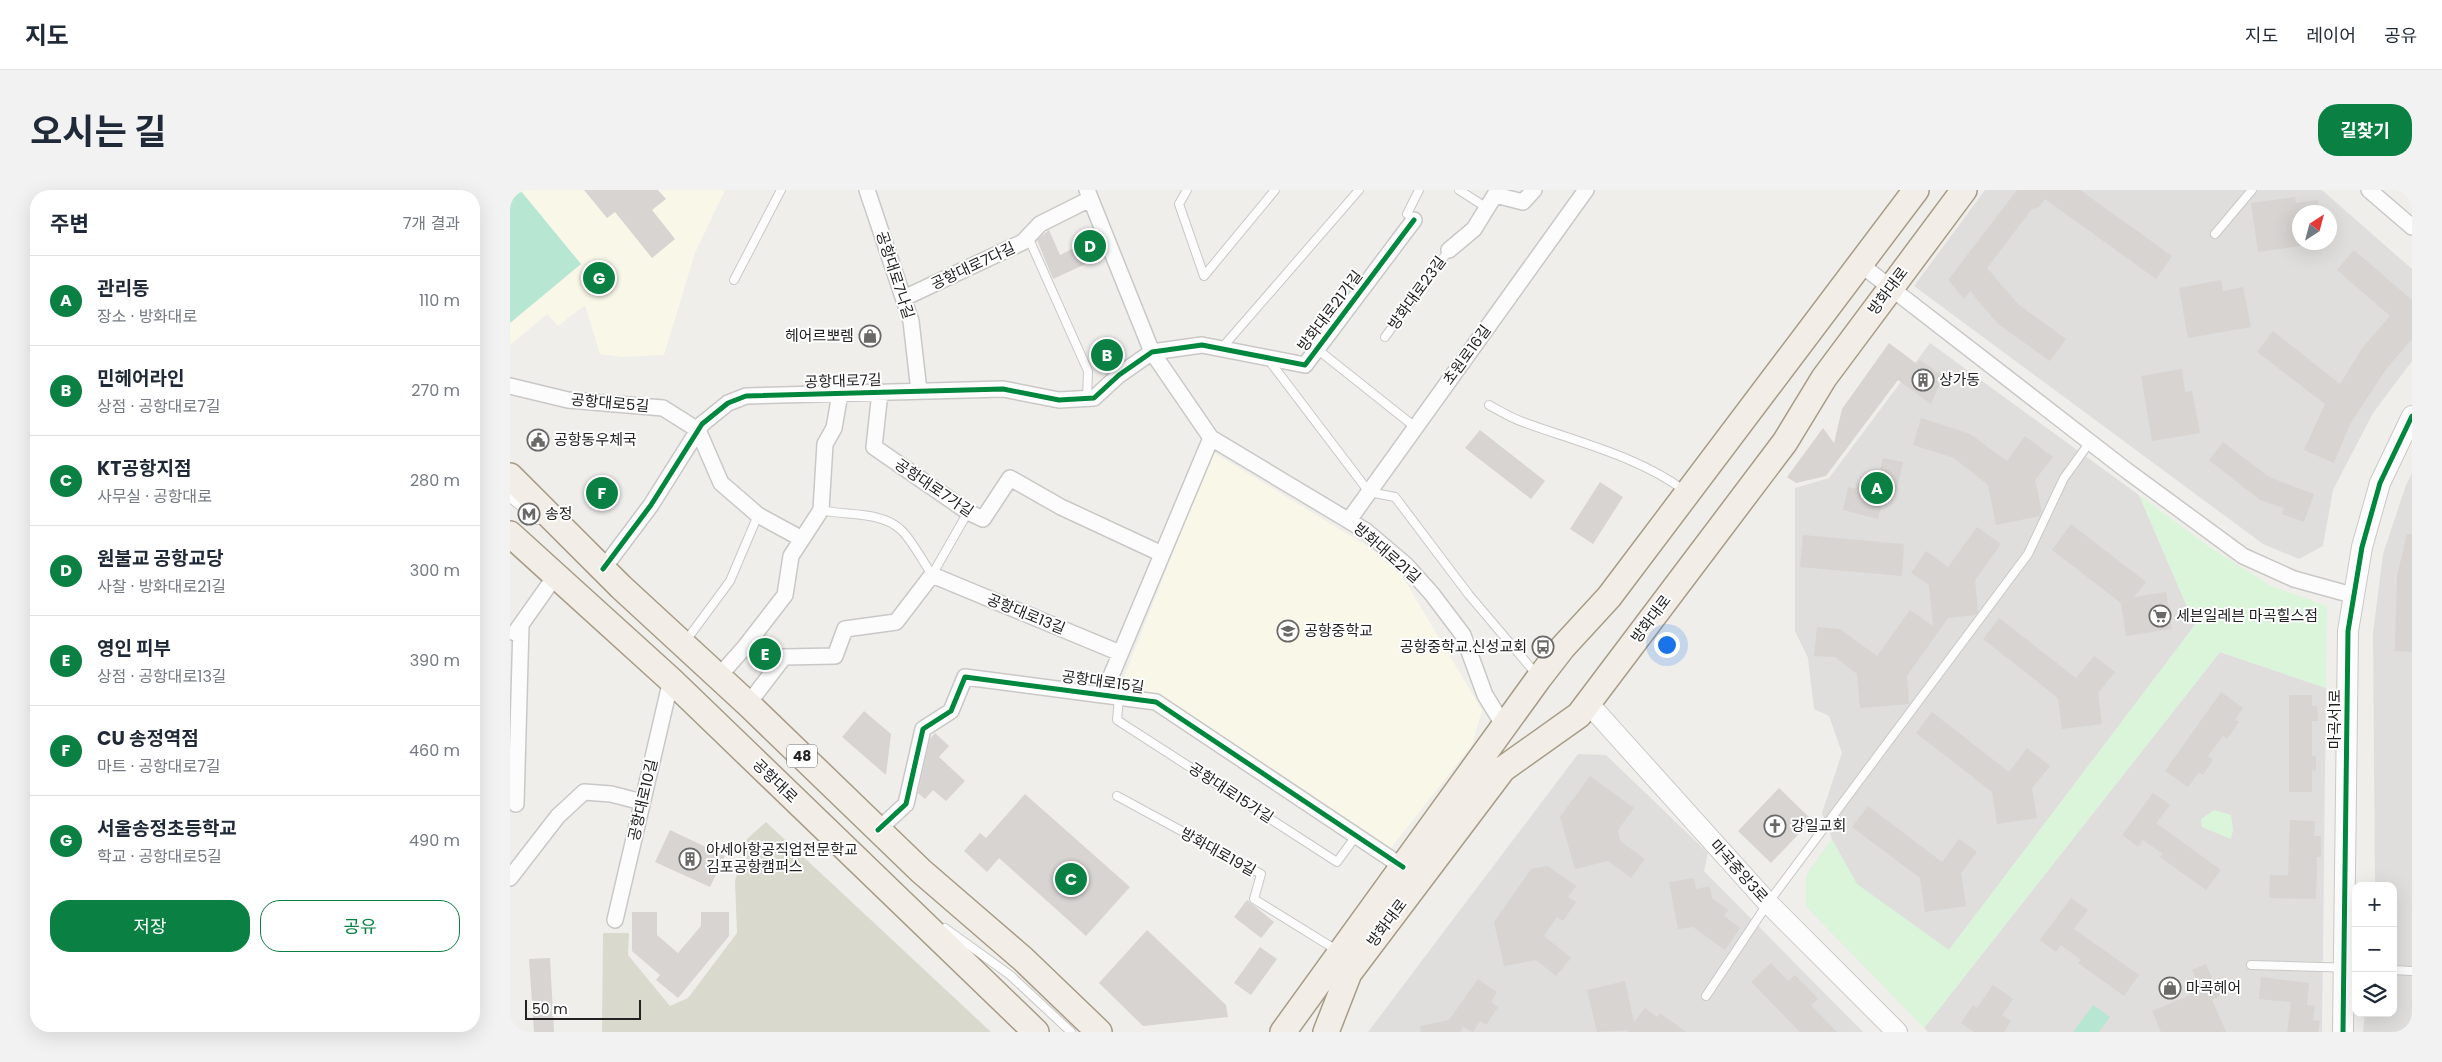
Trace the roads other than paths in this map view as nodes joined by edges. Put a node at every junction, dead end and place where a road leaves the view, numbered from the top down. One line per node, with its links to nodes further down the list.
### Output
1 (781, 190): 22 (lane)
2 (867, 190): 24 (street, 공항대로7나길)
3 (1187, 190): 4 (lane)
4 (1274, 190)
5 (1360, 190): 26 (lane)
6 (1419, 190): 16 (lane)
7 (1460, 190): 15 (lane)
8 (1534, 190): 15 (street)
9 (1586, 190): 37 (street, 초원로16길)
10 (1916, 190): 21 (main road, 방화대로)
11 (1964, 190): 23 (main road, 방화대로)
12 (2252, 190): 18 (lane)
13 (2369, 190): 17 (street)
14 (1088, 194): 19 (street, 공항대로7다길); 28 (street, 방화대로21길)
15 (1486, 208): 20 (street)
16 (1410, 217): 27 (street, 방화대로21가길)
17 (2412, 227)
18 (2215, 234)
19 (1028, 237): 24 (street, 공항대로7다길); 34 (lane)
20 (1449, 250): 25 (lane, 방화대로23길)
21 (1860, 264): 23 (street); 43 (main road, 방화대로)
22 (734, 280)
23 (1890, 288): 40 (street); 68 (main road, 방화대로)
24 (904, 298): 31 (street, 공항대로7나길)
25 (1385, 337)
26 (1221, 349): 28 (street, 방화대로21가길); 29 (street, 방화대로21가길)
27 (1318, 349): 29 (street, 방화대로21가길); 37 (lane, 방화대로21가길)
28 (1152, 352): 34 (street, 공항대로7길); 39 (street, 방화대로21길)
29 (1267, 357): 42 (lane)
30 (510, 386): 38 (street, 공항대로5길)
31 (919, 391): 32 (street, 공항대로7길); 34 (street, 공항대로7길)
32 (880, 392): 33 (street, 공항대로7길); 46 (street, 공항대로7가길)
33 (840, 394): 38 (street, 공항대로7길); 45 (street)
34 (1087, 398)
35 (1489, 405): 43 (lane)
36 (2412, 416): 58 (street, 마곡서1로)
37 (1415, 427): 42 (street, 초원로16길)
38 (698, 430): 47 (street); 54 (street, 공항대로7길)
39 (1211, 438): 48 (street, 방화대로21길); 53 (street)
40 (2090, 442): 58 (street); 79 (lane)
41 (510, 476): 54 (main road, 48)
42 (1369, 492): 48 (street, 초원로16길); 64 (lane)
43 (1686, 492): 64 (main road, 방화대로)
44 (510, 498): 49 (lane)
45 (821, 510): 52 (street); 56 (lane)
46 (968, 512): 53 (street, 공항대로7가길); 56 (lane)
47 (758, 515): 52 (street); 61 (lane)
48 (1349, 520): 70 (street, 방화대로21길)
49 (547, 527)
50 (555, 533): 57 (lane)
51 (510, 534): 55 (main road, 공항대로 / 48)
52 (802, 540): 63 (street)
53 (1162, 554): 62 (street)
54 (603, 569): 57 (main road, 48)
55 (556, 575): 59 (street); 65 (main road, 공항대로 / 48)
56 (932, 575): 62 (street, 공항대로13길); 69 (street)
57 (621, 586): 61 (main road, 48)
58 (2352, 595): 85 (street, 마곡서1로)
59 (521, 625): 60 (street); 73 (street)
60 (510, 640)
61 (684, 644): 63 (main road, 48)
62 (1120, 653): 66 (street)
63 (718, 676): 69 (main road, 48)
64 (1539, 678): 70 (main road, 방화대로)
65 (671, 680): 72 (street, 공항대로10길); 78 (main road, 공항대로 / 48)
66 (1103, 695): 67 (street, 공항대로15길); 74 (street, 공항대로15길)
67 (1119, 697): 75 (street, 공항대로15길); 75 (lane, 공항대로15가길)
68 (1588, 703): 79 (street, 마곡중앙3로); 93 (main road, 방화대로)
69 (748, 704): 74 (main road, 48)
70 (1504, 726): 76 (main road, 방화대로)
71 (1117, 796): 83 (lane, 방화대로19길)
72 (642, 802): 77 (street); 81 (street, 공항대로10길)
73 (516, 804)
74 (878, 830): 91 (main road, 48)
75 (1356, 836): 76 (street, 공항대로15길)
76 (1403, 867): 83 (main road, 방화대로)
77 (510, 878)
78 (884, 885): 80 (lane); 89 (main road, 공항대로 / 48)
79 (1768, 903): 88 (lane); 94 (street, 마곡중앙3로)
80 (931, 919)
81 (615, 920)
82 (939, 924): 90 (lane)
83 (1341, 953): 92 (main road, 방화대로)
84 (2251, 965): 85 (lane)
85 (2351, 968): 95 (street, 마곡서1로)
86 (2397, 970): 87 (lane)
87 (2412, 971)
88 (1706, 996)
89 (1036, 1032)
90 (1071, 1032)
91 (1099, 1032)
92 (1283, 1032)
93 (1326, 1032)
94 (1896, 1032)
95 (2343, 1032)

